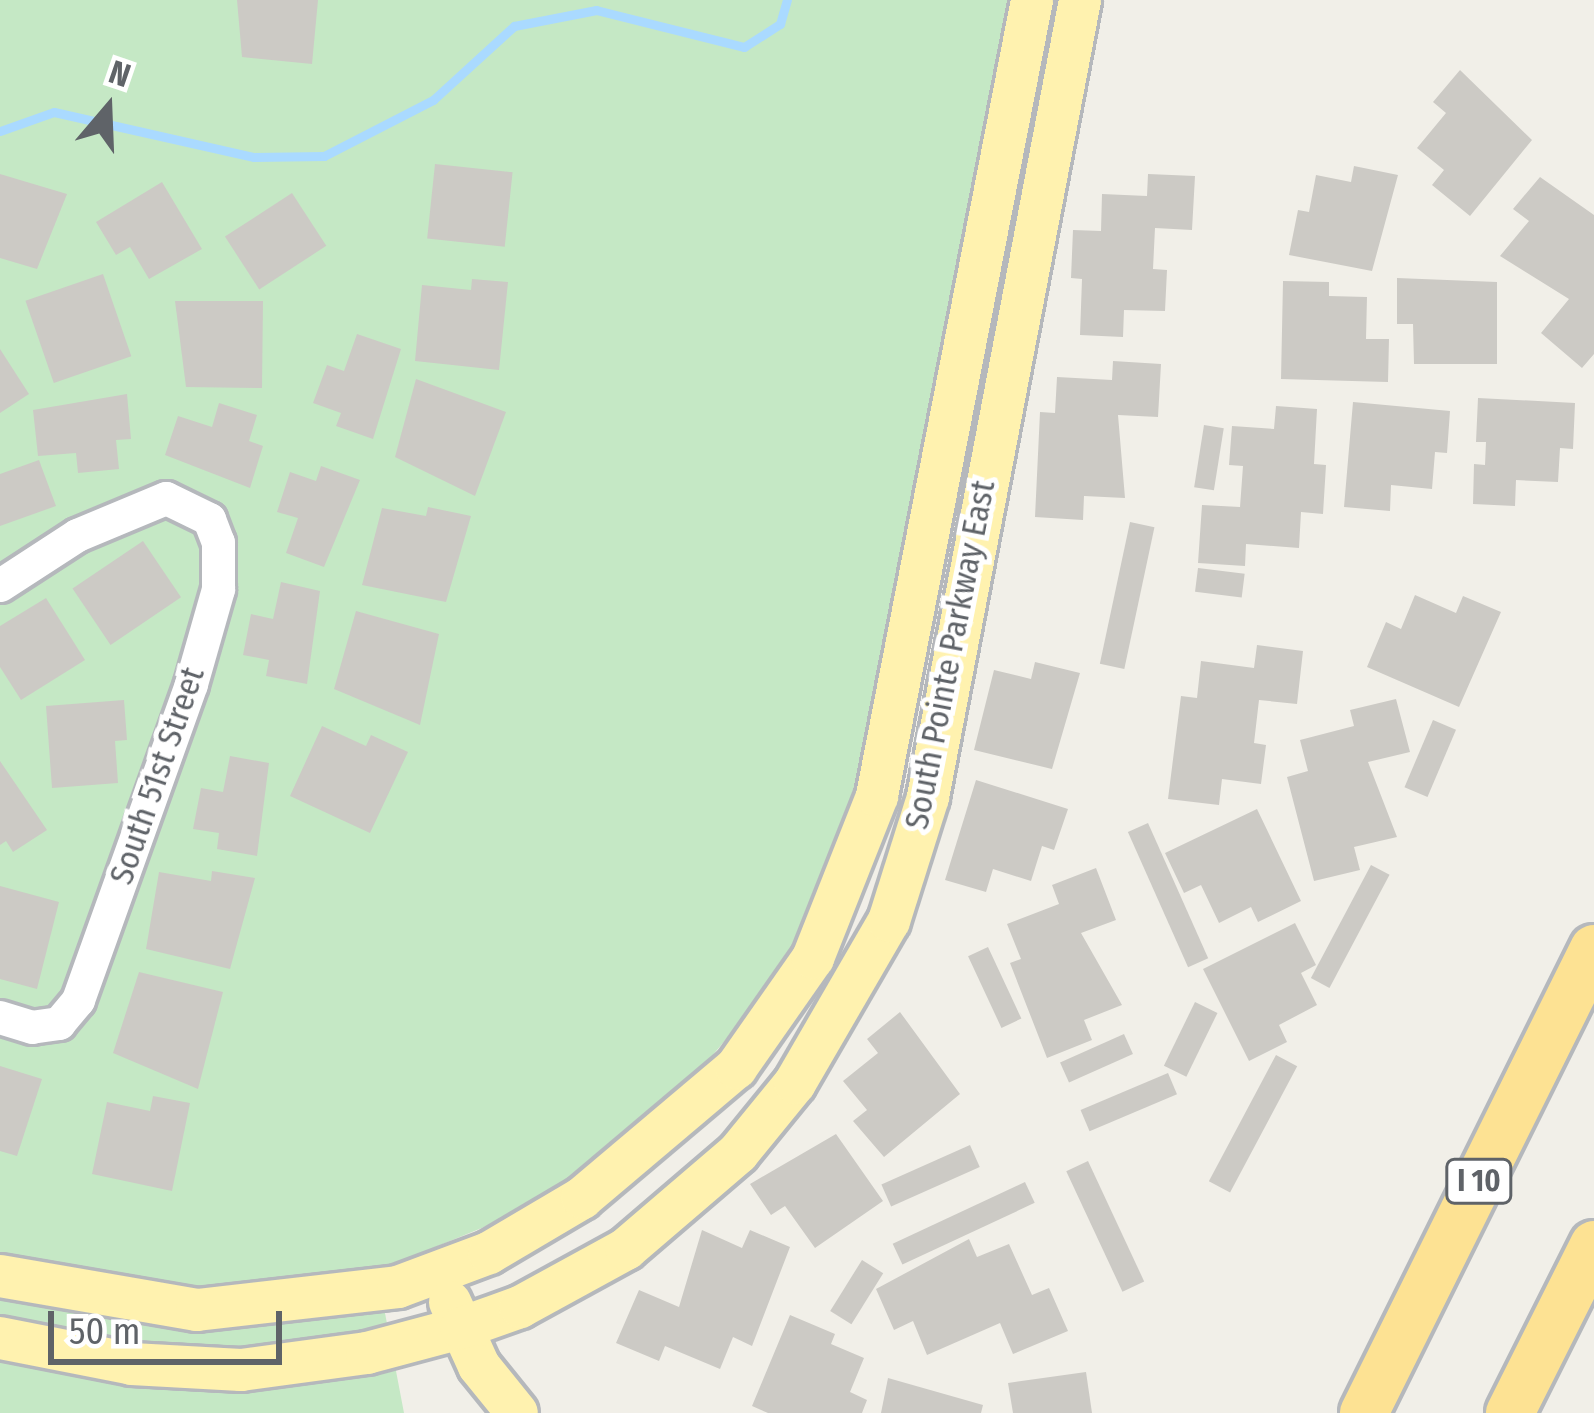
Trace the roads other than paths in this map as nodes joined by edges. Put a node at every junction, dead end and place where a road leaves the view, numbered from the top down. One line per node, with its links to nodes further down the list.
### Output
1 (1032, 0): 7 (main road, South Pointe Parkway East)
2 (1080, 0): 9 (main road, South Pointe Parkway East)
3 (0, 585): 5 (street, South 51st Street)
4 (1594, 950): 12 (highway, I 10)
5 (0, 1017)
6 (1594, 1244): 13 (highway)
7 (436, 1273): 8 (main road, South Pointe Parkway East); 9 (main road)
8 (0, 1276)
9 (461, 1328): 10 (main road, South Pointe Parkway East); 11 (main road)
10 (0, 1339)
11 (517, 1413)
12 (1364, 1413)
13 (1510, 1413)

